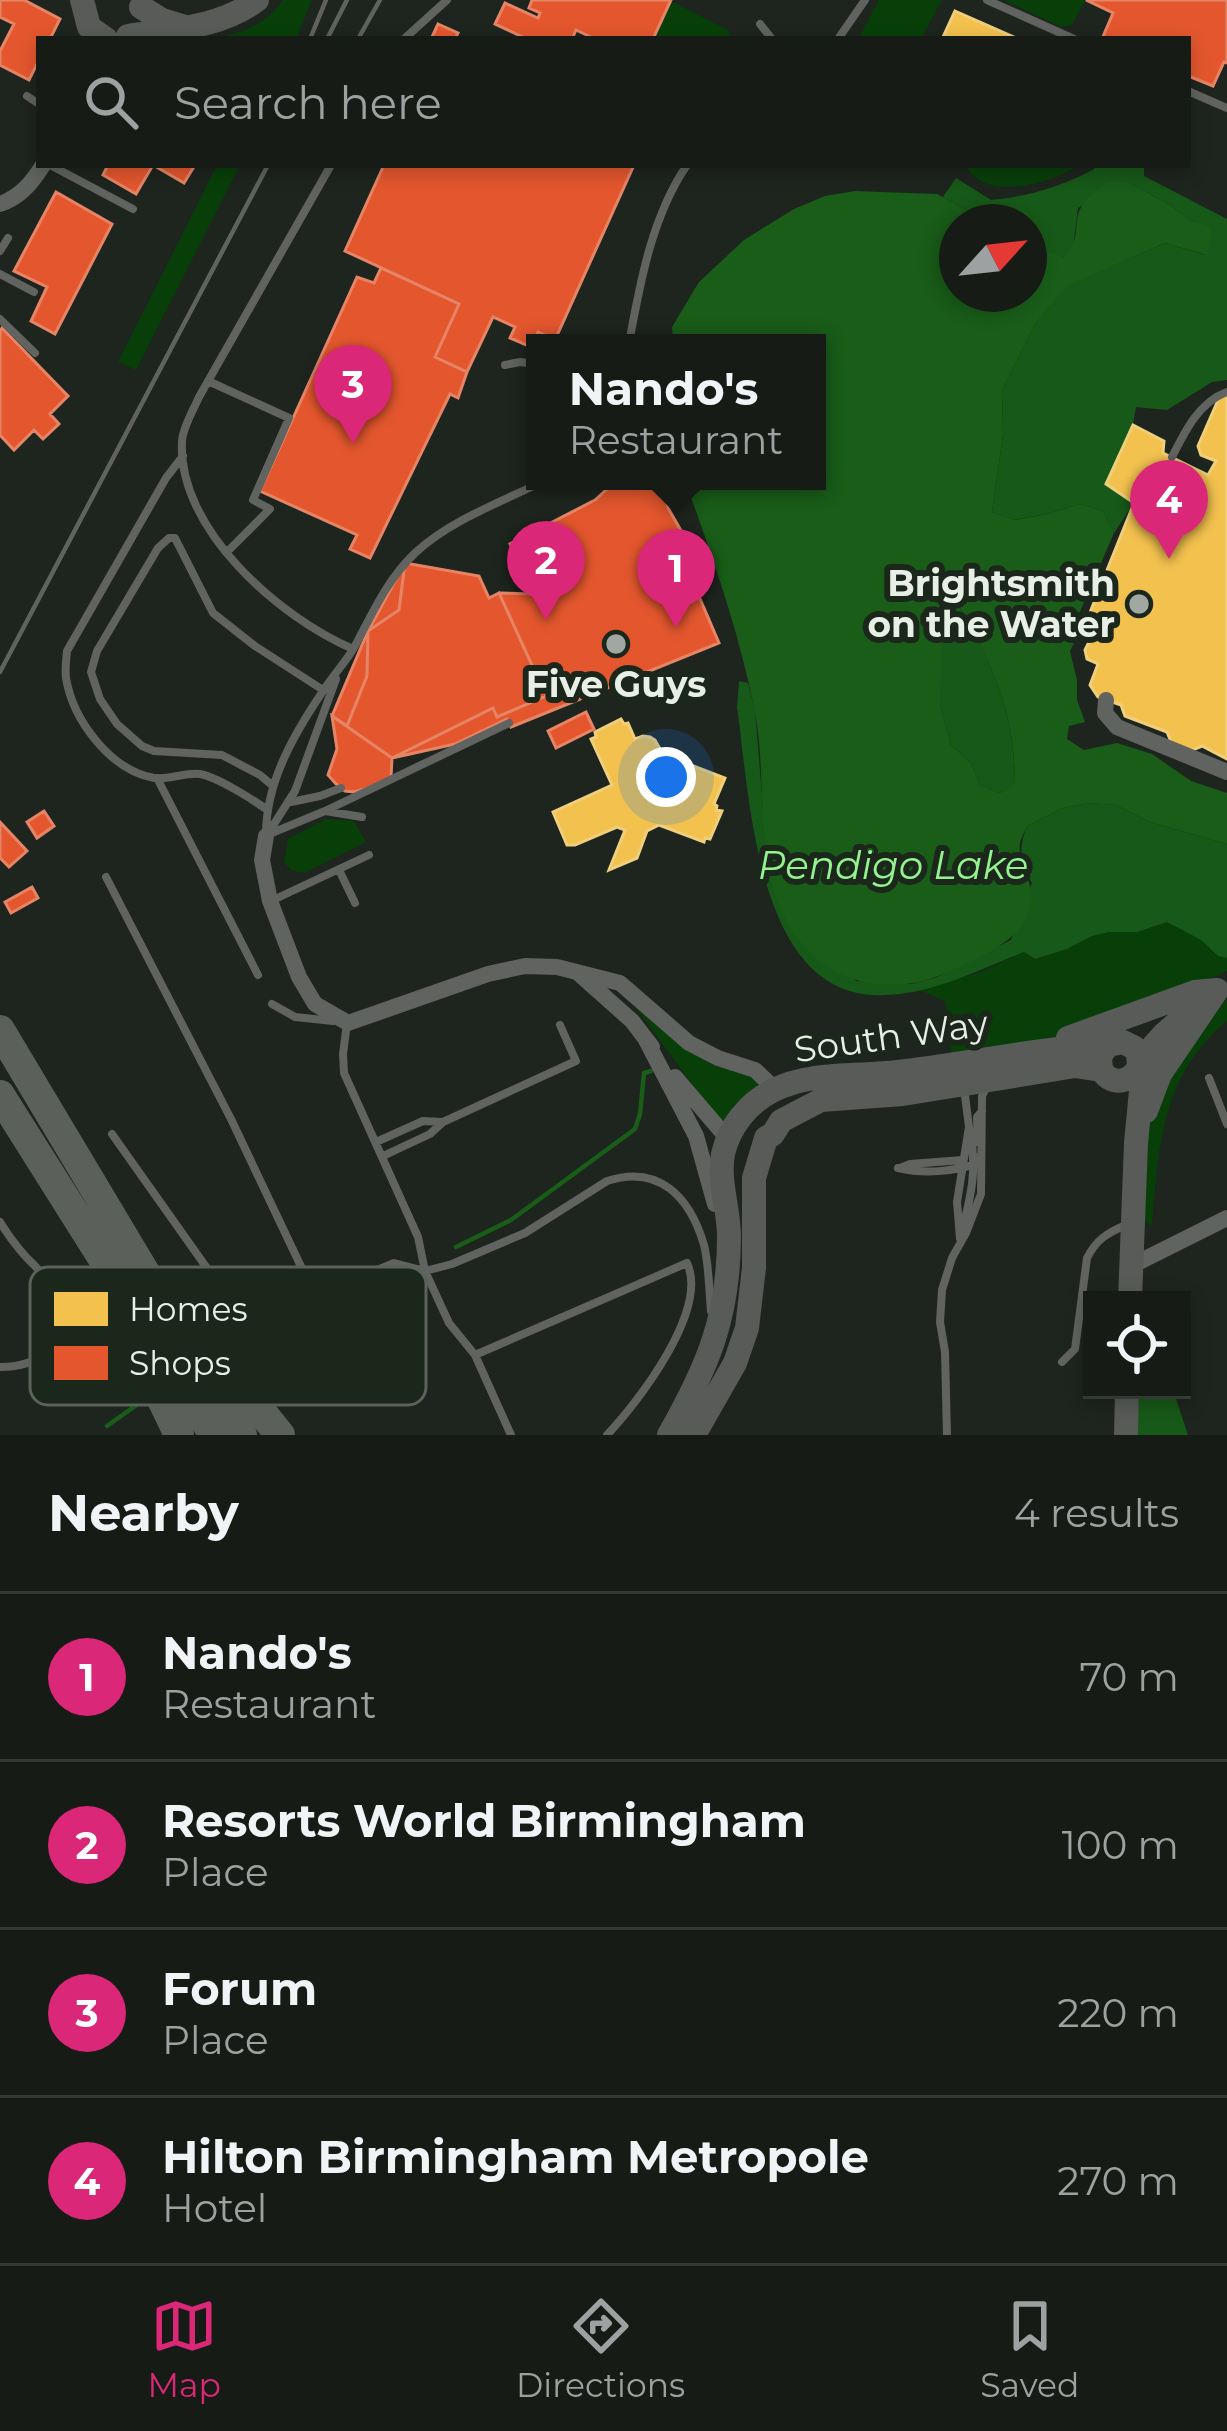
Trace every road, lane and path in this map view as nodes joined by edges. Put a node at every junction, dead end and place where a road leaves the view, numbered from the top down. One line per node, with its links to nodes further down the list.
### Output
1 (256, 0): 8 (street)
2 (447, 0): 9 (lane)
3 (865, 0): 11 (lane)
4 (987, 0): 12 (lane)
5 (139, 2): 6 (street); 8 (street)
6 (99, 24): 8 (street)
7 (760, 24): 10 (lane)
8 (188, 28)
9 (407, 36)
10 (770, 36)
11 (840, 36)
12 (1067, 36)
13 (1191, 92): 16 (lane)
14 (27, 96): 15 (lane)
15 (36, 102)
16 (1227, 108)
17 (44, 168): 21 (street)
18 (53, 168): 22 (lane)
19 (329, 168): 32 (lane)
20 (684, 168): 28 (lane)
21 (0, 204)
22 (133, 209)
23 (8, 238): 24 (lane)
24 (0, 251)
25 (0, 274): 26 (lane)
26 (34, 292)
27 (0, 319): 29 (lane)
28 (631, 334)
29 (35, 353)
30 (526, 363): 31 (lane)
31 (505, 364)
32 (208, 381): 34 (lane); 37 (lane)
33 (1227, 392): 35 (lane)
34 (184, 454): 37 (lane); 44 (lane)
35 (1172, 457)
36 (526, 490): 38 (lane)
37 (228, 551): 38 (lane)
38 (353, 649): 39 (lane)
39 (340, 667): 40 (lane); 47 (lane)
40 (323, 690): 45 (lane); 45 (lane)
41 (1106, 700): 43 (street)
42 (509, 723): 49 (lane)
43 (1227, 772)
44 (157, 778): 48 (lane); 58 (lane)
45 (273, 786): 48 (lane)
46 (341, 788): 47 (lane)
47 (289, 802): 51 (lane)
48 (266, 809): 51 (lane)
49 (325, 811): 50 (lane); 51 (lane)
50 (362, 817)
51 (266, 836): 55 (street)
52 (369, 854): 53 (lane)
53 (339, 870): 55 (lane); 56 (lane)
54 (106, 878): 97 (lane)
55 (269, 902): 61 (street)
56 (355, 903)
57 (576, 971): 61 (street); 64 (street); 69 (street)
58 (258, 975)
59 (1222, 987): 65 (street); 66 (street); 79 (street)
60 (272, 1004): 61 (lane)
61 (348, 1023): 78 (lane)
62 (560, 1025): 72 (lane)
63 (0, 1030): 83 (highway)
64 (645, 1038): 77 (street); 99 (street)
65 (1015, 1055): 66 (street, South Way); 67 (street, South Way)
66 (1120, 1061): 67 (street, South Way); 79 (street)
67 (973, 1077): 69 (street, South Way); 71 (lane); 75 (street, South Way); 82 (lane)
68 (1209, 1078): 73 (lane)
69 (775, 1089): 75 (street); 77 (street, South Way)
70 (0, 1095): 84 (highway)
71 (983, 1109): 82 (lane); 88 (lane)
72 (443, 1122): 78 (lane); 80 (lane)
73 (1227, 1124)
74 (0, 1126): 91 (highway)
75 (774, 1130): 77 (street); 122 (street)
76 (112, 1134): 96 (lane)
77 (728, 1139): 99 (street)
78 (376, 1142): 80 (lane)
79 (1136, 1143): 87 (street)
80 (383, 1156): 98 (lane)
81 (913, 1160): 82 (lane)
82 (966, 1164): 88 (lane)
83 (96, 1190): 94 (highway); 95 (highway)
84 (62, 1196): 92 (highway); 93 (highway)
85 (1227, 1218): 89 (street)
86 (0, 1222): 90 (lane)
87 (1133, 1222): 89 (street); 106 (lane)
88 (961, 1240): 123 (lane)
89 (1131, 1266): 102 (street)
90 (36, 1267)
91 (86, 1267)
92 (101, 1267)
93 (107, 1267)
94 (142, 1267)
95 (159, 1267)
96 (206, 1267)
97 (301, 1267)
98 (424, 1267)
99 (729, 1270): 103 (street)
100 (426, 1271): 103 (lane)
101 (426, 1273): 104 (lane)
102 (1130, 1291)
103 (714, 1341): 121 (street)
104 (475, 1355): 119 (lane); 120 (lane)
105 (30, 1361): 107 (lane)
106 (1062, 1362)
107 (0, 1367)
108 (1127, 1399): 124 (street)
109 (165, 1405): 114 (highway)
110 (177, 1405): 115 (highway)
111 (195, 1405): 116 (highway)
112 (224, 1405): 117 (highway)
113 (256, 1405): 118 (highway)
114 (179, 1435)
115 (191, 1435)
116 (214, 1435)
117 (242, 1435)
118 (280, 1435)
119 (511, 1435)
120 (607, 1435)
121 (669, 1435)
122 (694, 1435)
123 (947, 1435)
124 (1126, 1435)

